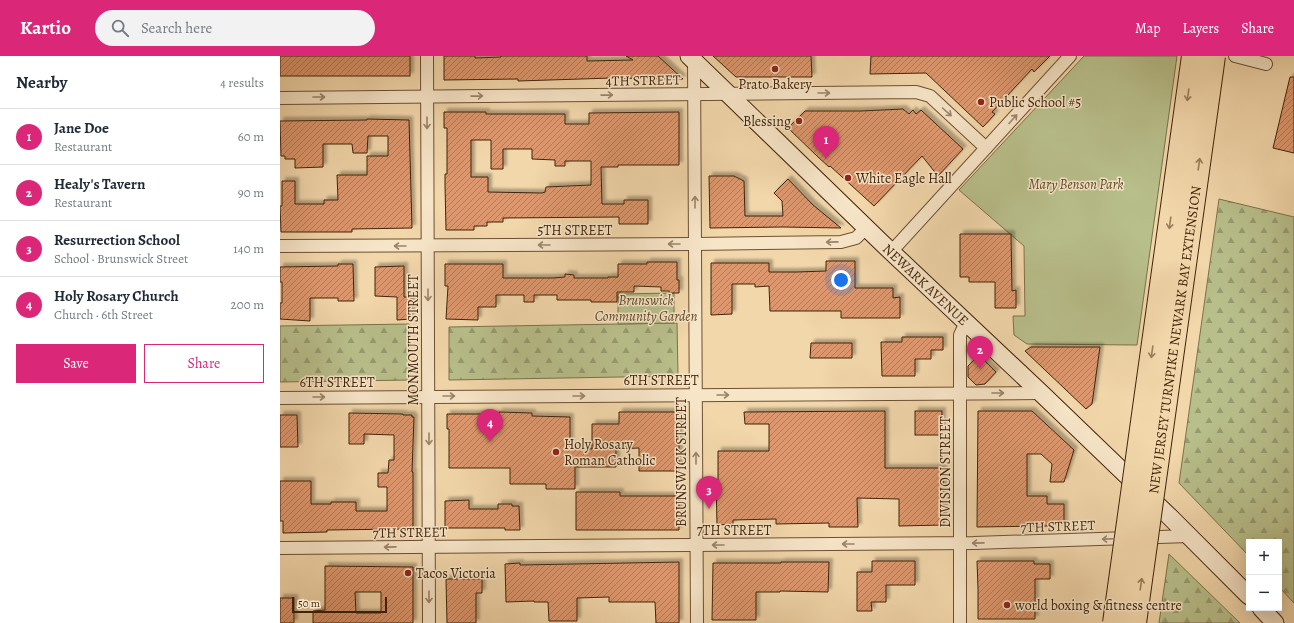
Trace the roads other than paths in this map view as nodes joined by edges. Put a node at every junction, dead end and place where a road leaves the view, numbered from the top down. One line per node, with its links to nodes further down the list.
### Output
1 (427, 56): 10 (street, MONMOUTH STREET)
2 (1193, 56): 33 (highway, NEW JERSEY TURNPIKE NEWARK BAY EXTENSION, one-way to 33, bridge)
3 (1214, 56): 34 (highway, NEW JERSEY TURNPIKE NEWARK BAY EXTENSION, one-way to 3, bridge)
4 (1235, 56): 7 (street)
5 (1068, 57): 12 (street, one-way to 5)
6 (692, 58): 8 (street, BRUNSWICK STREET); 9 (main road, NEWARK AVENUE)
7 (1266, 64)
8 (694, 94): 9 (street, 4TH STREET); 10 (street, 4TH STREET, one-way to 8); 14 (street, BRUNSWICK STREET, one-way to 8)
9 (729, 94): 12 (street, 4TH STREET, one-way to 12); 13 (main road, NEWARK AVENUE)
10 (427, 97): 11 (street, 4TH STREET, one-way to 10); 16 (street, MONMOUTH STREET, one-way to 16)
11 (280, 98)
12 (986, 148): 17 (street)
13 (866, 228): 14 (street, 5TH STREET, one-way to 14); 17 (main road, NEWARK AVENUE)
14 (695, 244): 16 (street, 5TH STREET, one-way to 16); 21 (street, BRUNSWICK STREET)
15 (280, 246): 16 (street, 5TH STREET, one-way to 15)
16 (428, 246): 22 (street, MONMOUTH STREET, one-way to 22)
17 (891, 252): 18 (main road, NEWARK AVENUE)
18 (966, 322): 19 (street, DIVISION STREET); 20 (main road, NEWARK AVENUE)
19 (959, 393): 20 (street, 6TH STREET, one-way to 20); 21 (street, 6TH STREET, one-way to 19); 25 (street, DIVISION STREET)
20 (1041, 393): 24 (main road, NEWARK AVENUE)
21 (696, 395): 22 (street, 6TH STREET, one-way to 21); 26 (street, BRUNSWICK STREET, one-way to 21)
22 (428, 396): 23 (street, 6TH STREET, one-way to 22); 27 (street, MONMOUTH STREET, one-way to 27)
23 (280, 398)
24 (1189, 536): 25 (street, 7TH STREET, one-way to 25); 29 (main road, NEWARK AVENUE)
25 (960, 543): 26 (street, 7TH STREET, one-way to 26); 32 (street, DIVISION STREET)
26 (696, 545): 27 (street, 7TH STREET); 31 (street, BRUNSWICK STREET)
27 (429, 547): 28 (street, 7TH STREET, one-way to 28); 30 (street, MONMOUTH STREET, one-way to 30)
28 (280, 548)
29 (1246, 593)
30 (429, 623)
31 (697, 623)
32 (960, 623)
33 (1114, 623)
34 (1135, 623)

